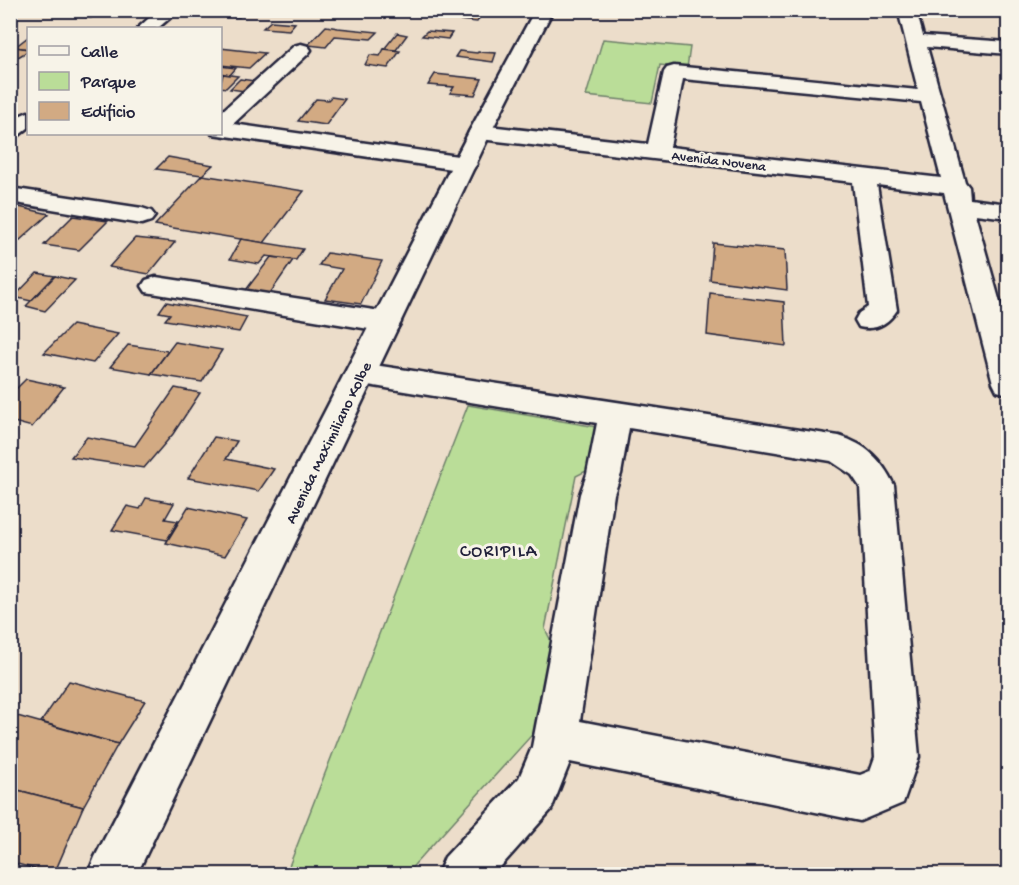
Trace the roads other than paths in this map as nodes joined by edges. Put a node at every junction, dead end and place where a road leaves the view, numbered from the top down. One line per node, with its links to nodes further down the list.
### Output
1 (170, 10): 4 (street)
2 (544, 10): 13 (street, Avenida Maximiliano Kolbe)
3 (907, 10): 5 (street)
4 (148, 27)
5 (916, 41): 6 (street); 8 (street)
6 (1008, 48)
7 (301, 50): 10 (street)
8 (931, 97): 14 (street); 18 (street)
9 (26, 107): 12 (street)
10 (222, 125)
11 (222, 127): 15 (street)
12 (10, 131)
13 (480, 132): 14 (street, Avenida Novena); 15 (street, Avenida Maximiliano Kolbe)
14 (657, 153): 16 (street, Avenida Novena)
15 (465, 164): 23 (street, Avenida Maximiliano Kolbe)
16 (864, 177): 18 (street, Avenida Novena); 22 (street)
17 (10, 195): 20 (street)
18 (959, 196): 19 (street, Avenida Novena); 25 (street)
19 (1008, 211)
20 (142, 216)
21 (156, 286): 23 (street)
22 (869, 320)
23 (387, 322): 24 (street, Avenida Maximiliano Kolbe)
24 (361, 374): 26 (street); 28 (street, Avenida Maximiliano Kolbe)
25 (1008, 383)
26 (615, 414): 27 (street); 27 (street)
27 (557, 738): 29 (street)
28 (112, 874)
29 (462, 874)

